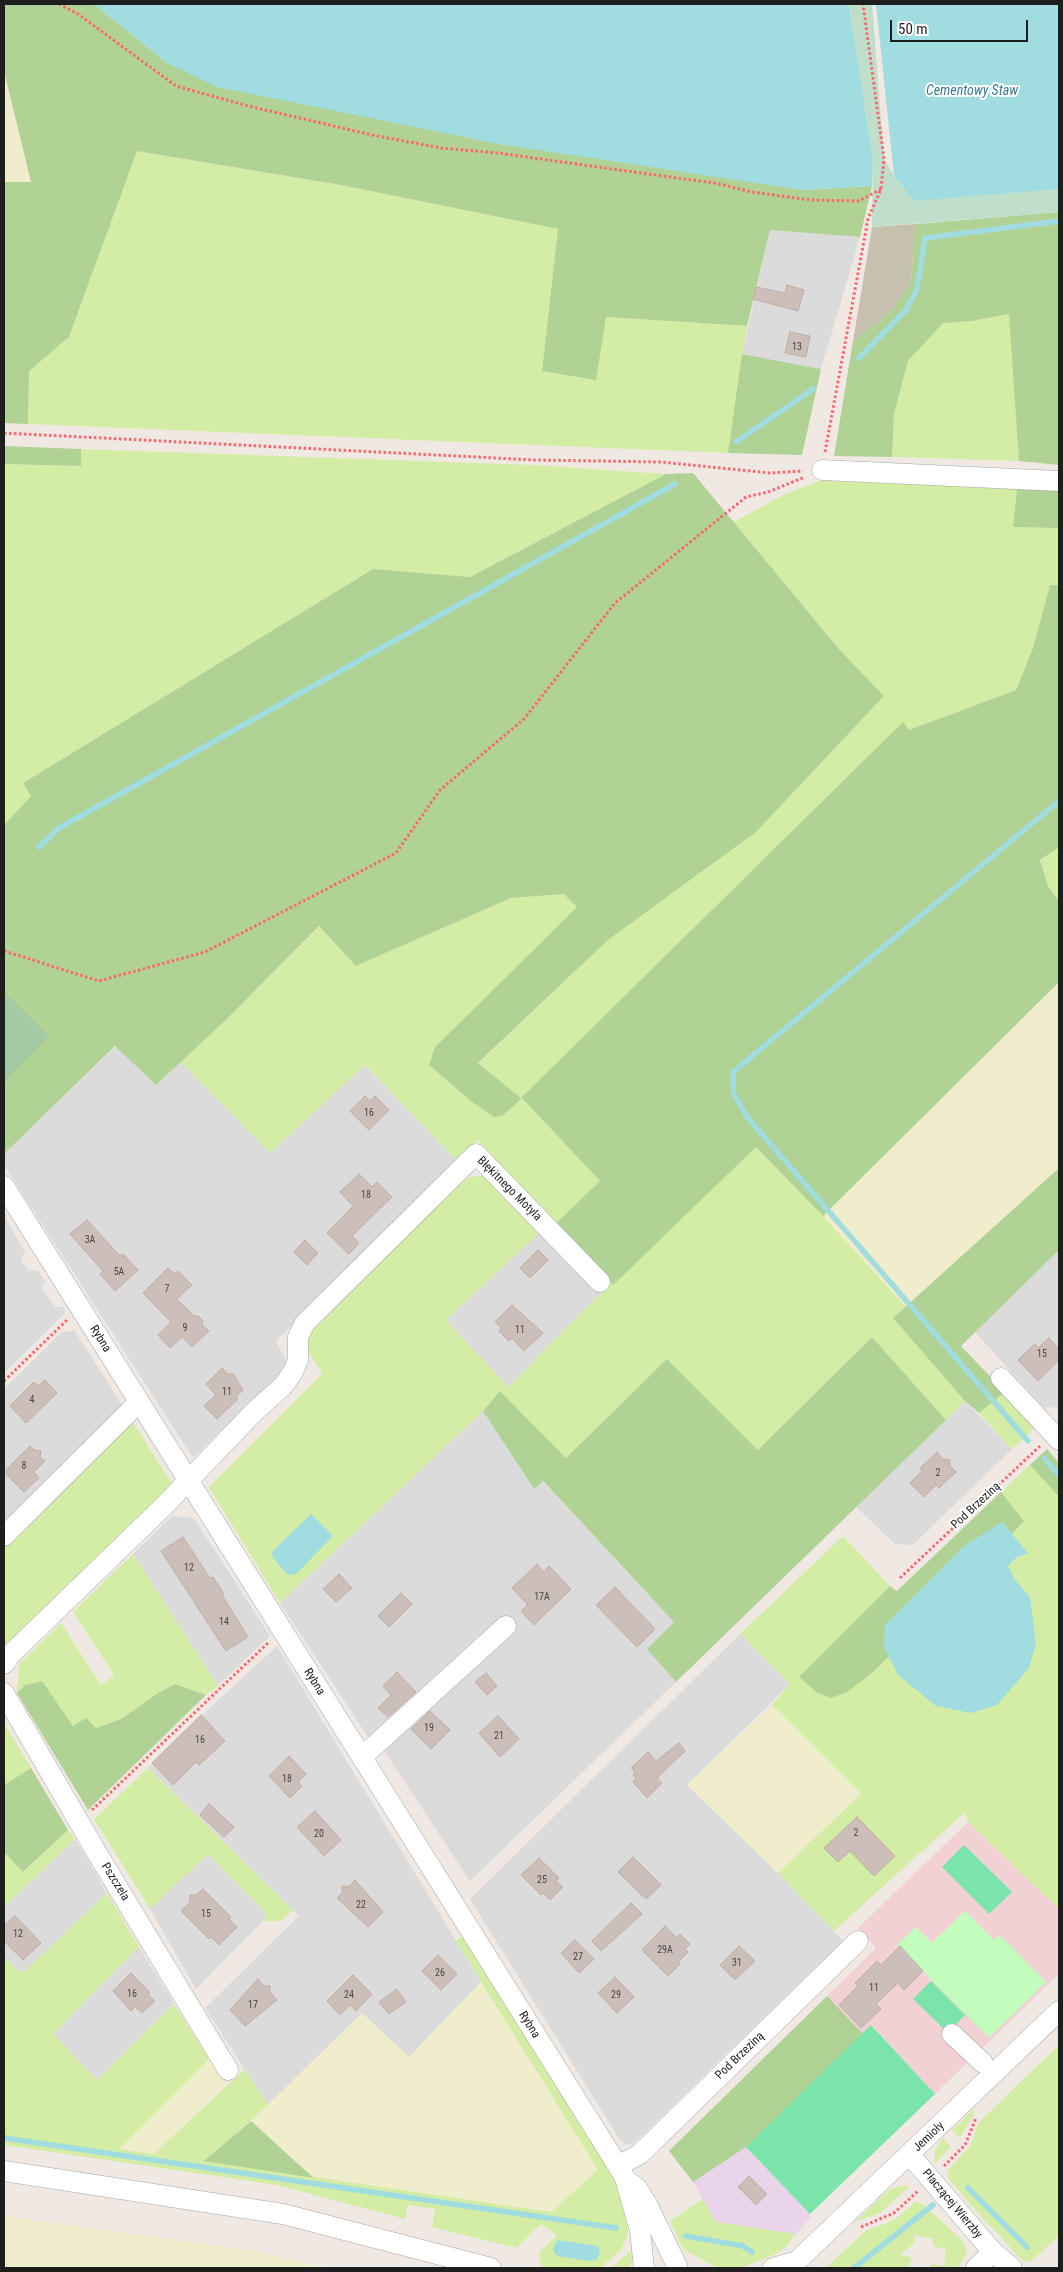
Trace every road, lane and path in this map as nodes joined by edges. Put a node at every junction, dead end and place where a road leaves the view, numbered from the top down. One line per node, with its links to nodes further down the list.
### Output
1 (59, 4): 3 (path)
2 (863, 4): 3 (path)
3 (881, 189): 5 (path)
4 (4, 433): 5 (path)
5 (822, 470): 6 (street); 7 (path)
6 (1059, 481)
7 (4, 951)
8 (4, 1186): 10 (street, Rybna)
9 (600, 1282): 15 (street, Błękitnego Motyla)
10 (80, 1307): 12 (path); 13 (street, Rybna)
11 (1002, 1378): 14 (street)
12 (4, 1381)
13 (140, 1402): 15 (street, Rybna); 16 (street)
14 (1055, 1431): 17 (path, Pod Brzeziną)
15 (189, 1481): 19 (street, Rybna); 20 (street)
16 (4, 1536)
17 (900, 1578)
18 (506, 1626): 22 (street)
19 (282, 1630): 22 (street, Rybna); 23 (path)
20 (4, 1664)
21 (4, 1692): 23 (street, Pszczela)
22 (362, 1757): 32 (street, Rybna)
23 (80, 1824): 28 (street, Pszczela)
24 (858, 1941): 32 (street, Pod Brzeziną)
25 (1059, 2011): 30 (street, Jemioły)
26 (952, 2034): 27 (street)
27 (983, 2063)
28 (228, 2070)
29 (978, 2114): 33 (path)
30 (910, 2155): 33 (street, Płaczącej Wierzby); 36 (street, Jemioły)
31 (4, 2172): 38 (street)
32 (622, 2172): 37 (street, Rybna); 39 (street, Rybna)
33 (931, 2179): 34 (path); 35 (street, Płaczącej Wierzby)
34 (855, 2232)
35 (993, 2252): 42 (street); 43 (street, Płaczącej Wierzby)
36 (795, 2264): 41 (street, Jemioły)
37 (681, 2267): 40 (street)
38 (491, 2268)
39 (644, 2268)
40 (651, 2268)
41 (773, 2268)
42 (976, 2268)
43 (1012, 2268)

